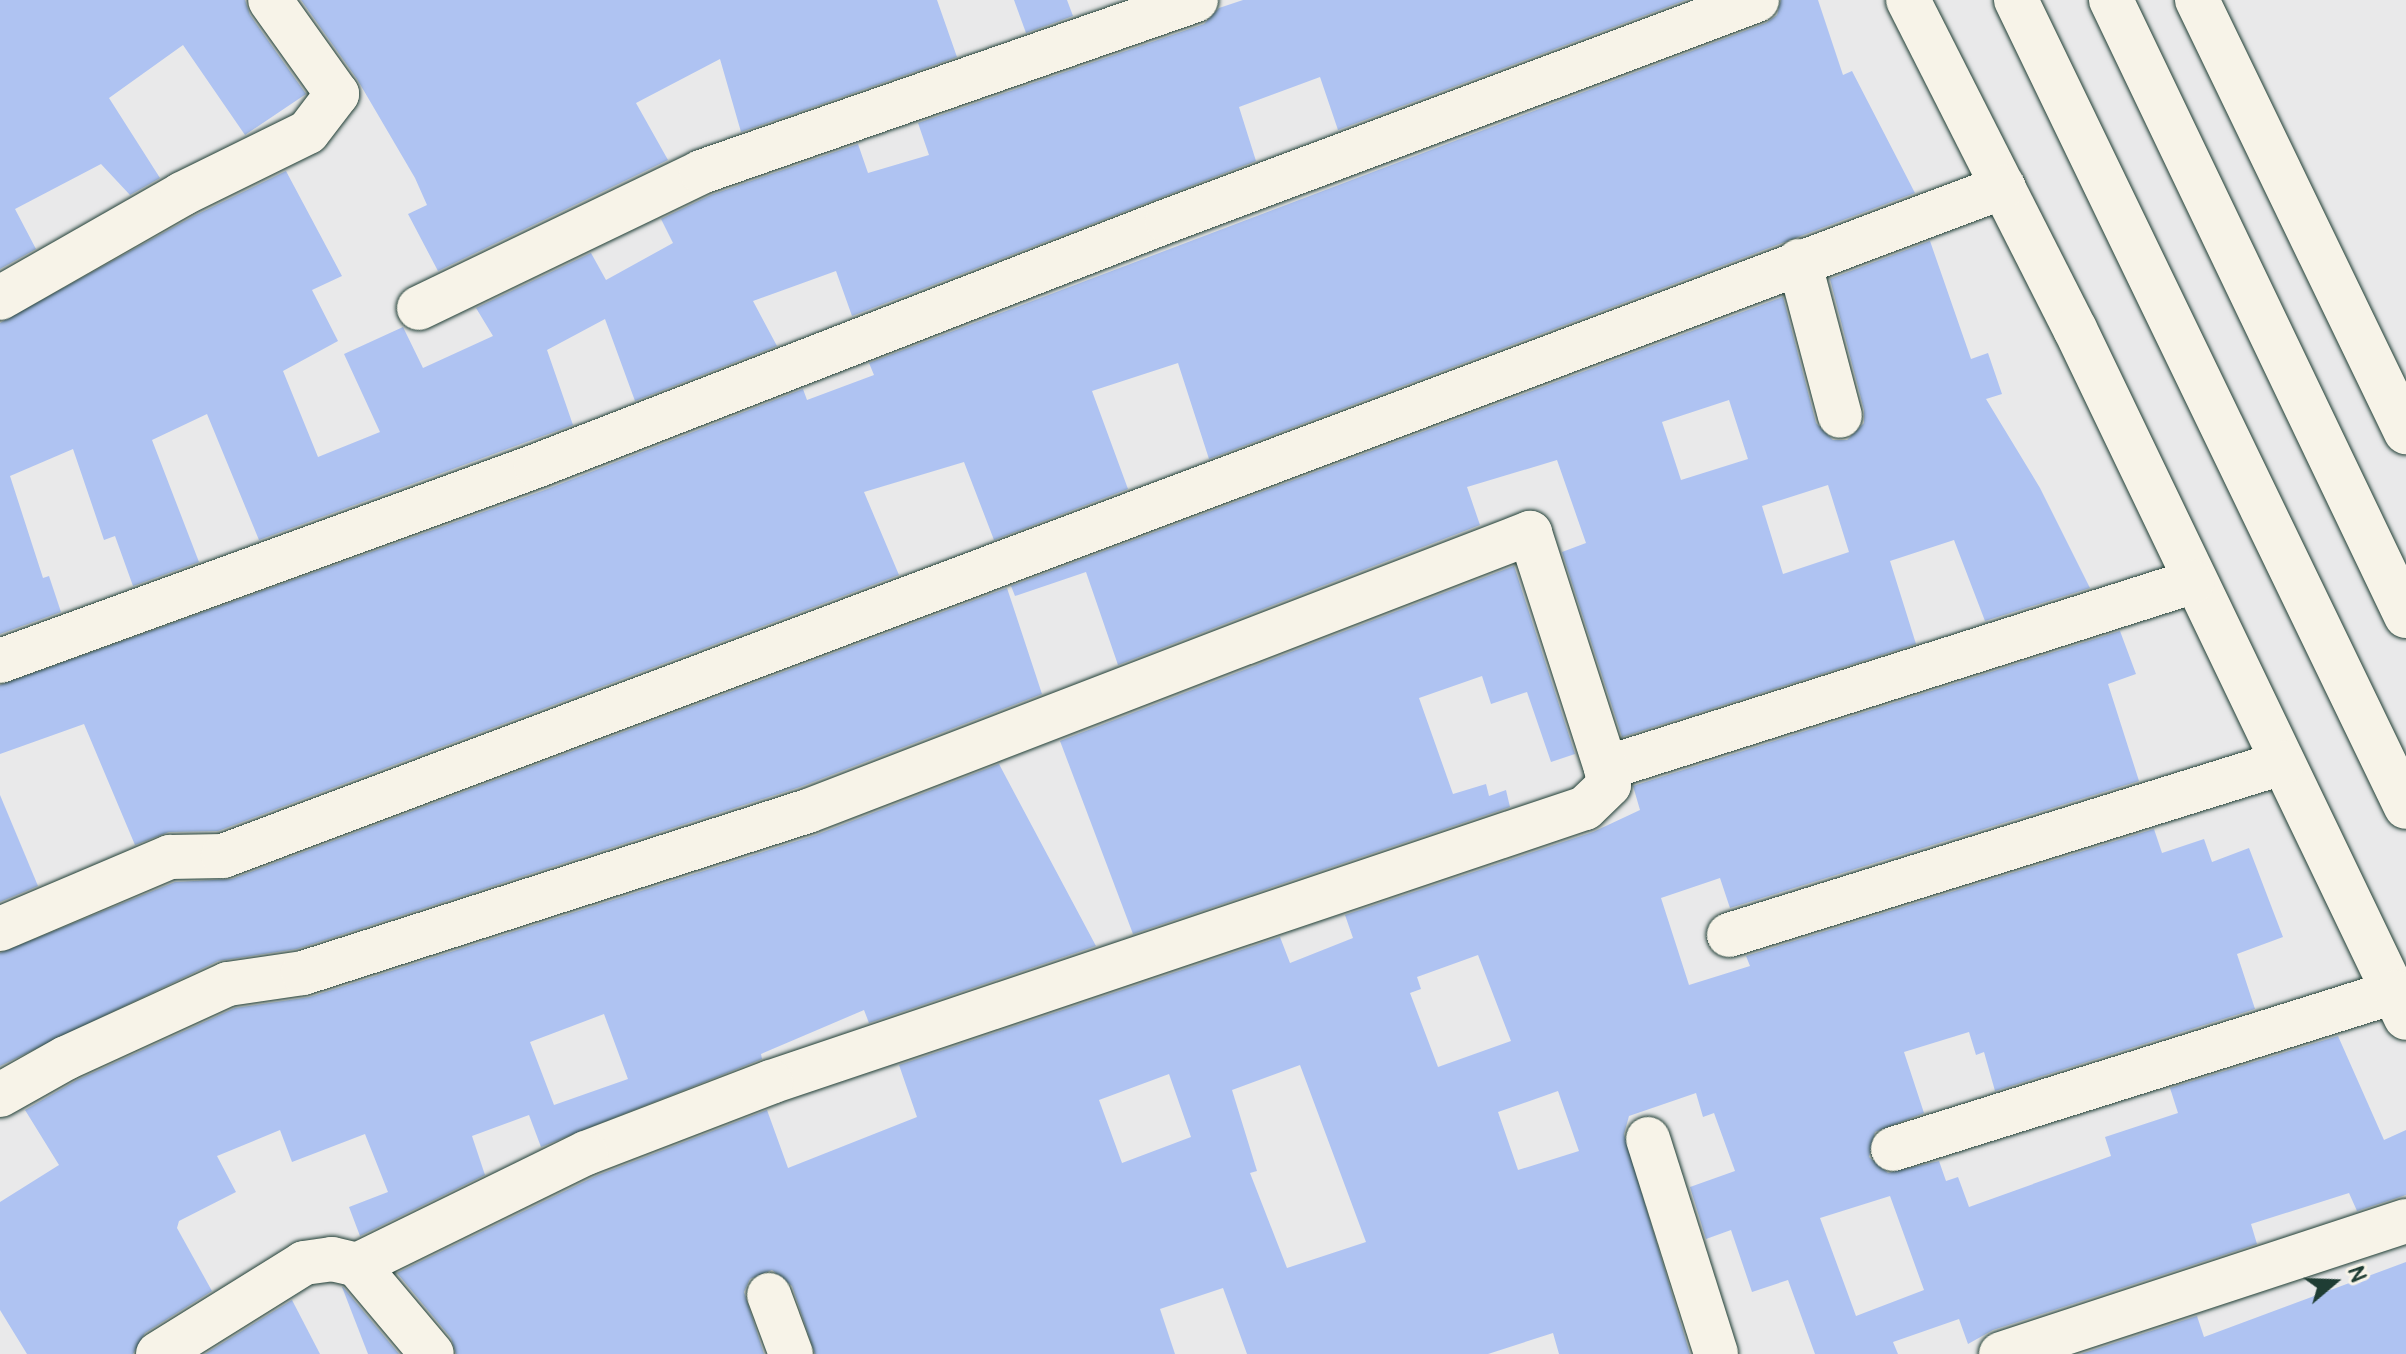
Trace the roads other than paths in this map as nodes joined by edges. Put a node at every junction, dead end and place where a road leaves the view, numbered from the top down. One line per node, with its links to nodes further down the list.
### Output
1 (270, 0): 10 (street)
2 (1196, 0): 11 (street)
3 (1757, 0): 18 (street)
4 (1908, 0): 8 (street)
5 (2016, 0): 21 (street)
6 (2111, 0): 17 (street)
7 (2197, 0): 12 (street)
8 (2003, 187): 9 (street); 16 (street)
9 (1799, 261): 14 (street); 22 (street)
10 (0, 298)
11 (419, 308)
12 (2363, 345): 13 (street); 15 (street)
13 (2406, 356)
14 (1840, 416)
15 (2406, 432)
16 (2192, 582): 19 (street); 20 (street)
17 (2406, 616)
18 (0, 661)
19 (2282, 763): 23 (street); 24 (street)
20 (1606, 768): 25 (street); 29 (street)
21 (2406, 807)
22 (0, 929)
23 (1729, 935)
24 (2400, 1005): 27 (street)
25 (0, 1095)
26 (1648, 1139): 34 (street)
27 (1893, 1149)
28 (2406, 1221): 35 (street)
29 (357, 1265): 31 (street); 32 (street)
30 (769, 1295): 33 (street)
31 (158, 1354)
32 (432, 1354)
33 (791, 1354)
34 (1716, 1354)
35 (2001, 1354)

